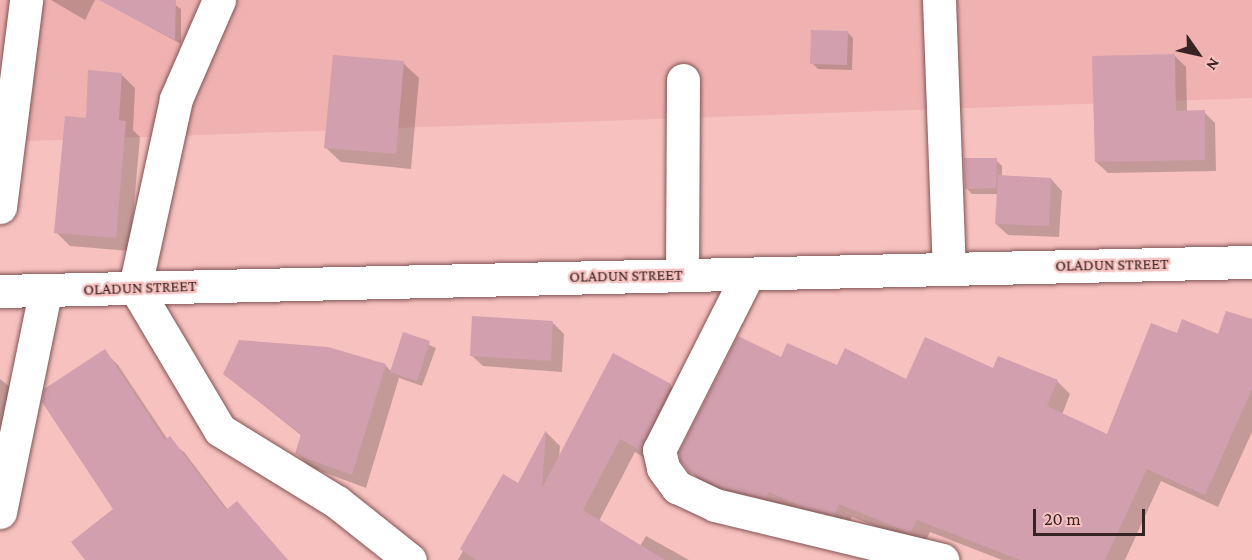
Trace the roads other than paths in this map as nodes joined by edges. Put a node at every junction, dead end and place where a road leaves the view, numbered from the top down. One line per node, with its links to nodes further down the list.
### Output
1 (26, 0): 5 (street)
2 (219, 0): 10 (street)
3 (939, 0): 7 (street)
4 (683, 80): 9 (street)
5 (0, 207)
6 (1252, 262): 7 (street, OLADUN STREET)
7 (949, 268): 8 (street, OLADUN STREET)
8 (748, 274): 9 (street, OLADUN STREET); 15 (street)
9 (682, 275): 10 (street, OLADUN STREET)
10 (135, 287): 12 (street, OLADUN STREET); 14 (street)
11 (0, 291): 12 (street, OLADUN STREET)
12 (45, 292): 13 (street)
13 (0, 512)
14 (410, 560)
15 (942, 560)

